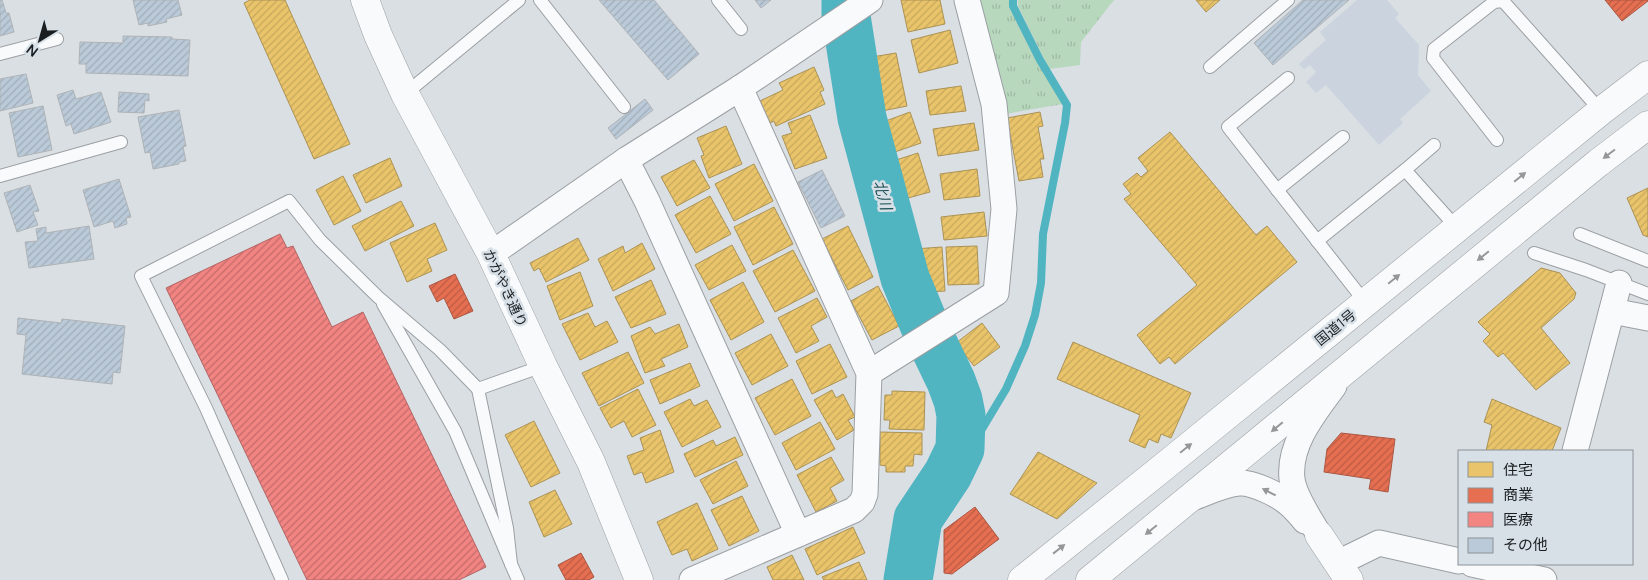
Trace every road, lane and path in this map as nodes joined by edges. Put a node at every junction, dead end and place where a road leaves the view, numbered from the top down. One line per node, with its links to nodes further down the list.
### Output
1 (365, 0): 17 (main road, かがやき通り)
2 (519, 0): 9 (lane)
3 (540, 0): 18 (lane)
4 (718, 0): 10 (lane)
5 (870, 0): 16 (street)
6 (967, 0): 43 (street)
7 (1288, 0): 13 (lane)
8 (1492, 1): 19 (lane); 22 (lane)
9 (505, 4): 17 (lane)
10 (741, 29)
11 (57, 39): 12 (lane)
12 (0, 54)
13 (1210, 67)
14 (1648, 75): 19 (main road, 国道1号)
15 (1288, 78): 28 (lane)
16 (740, 88): 25 (street); 43 (street)
17 (405, 94): 33 (main road, かがやき通り)
18 (624, 107)
19 (1601, 111): 29 (main road, 国道1号, one-way to 19)
20 (1648, 125): 42 (main road, one-way to 42)
21 (1343, 137): 28 (lane)
22 (1497, 140)
23 (121, 142): 27 (lane)
24 (1434, 145): 26 (lane)
25 (626, 160): 33 (street); 47 (street)
26 (1405, 170): 29 (lane); 31 (lane)
27 (0, 176)
28 (1277, 190): 31 (lane)
29 (1456, 228): 38 (main road, 国道1号, one-way to 29)
30 (1580, 234): 34 (lane)
31 (1317, 241): 38 (lane)
32 (1534, 253): 35 (lane)
33 (491, 254): 41 (main road, かがやき通り)
34 (1648, 261)
35 (1619, 283): 36 (lane); 39 (street)
36 (1648, 294)
37 (378, 297): 44 (lane); 50 (lane); 54 (lane)
38 (1365, 302): 58 (main road, 国道1号, one-way to 38)
39 (1612, 311): 40 (street); 45 (street)
40 (1648, 318)
41 (542, 366): 44 (lane); 56 (main road, かがやき通り)
42 (1346, 368): 46 (main road, one-way to 46); 48 (street)
43 (870, 373): 47 (street)
44 (478, 389): 50 (lane)
45 (1575, 450)
46 (1189, 499): 48 (street, one-way to 46); 59 (main road, one-way to 59)
47 (798, 534): 57 (street)
48 (1319, 535): 53 (main road)
49 (1458, 561): 53 (street)
50 (511, 564): 55 (lane)
51 (1476, 565): 60 (street)
52 (1546, 565): 60 (street)
53 (1343, 571)
54 (282, 580)
55 (518, 580)
56 (639, 580)
57 (692, 580)
58 (1022, 580)
59 (1090, 580)
60 (1543, 580)

